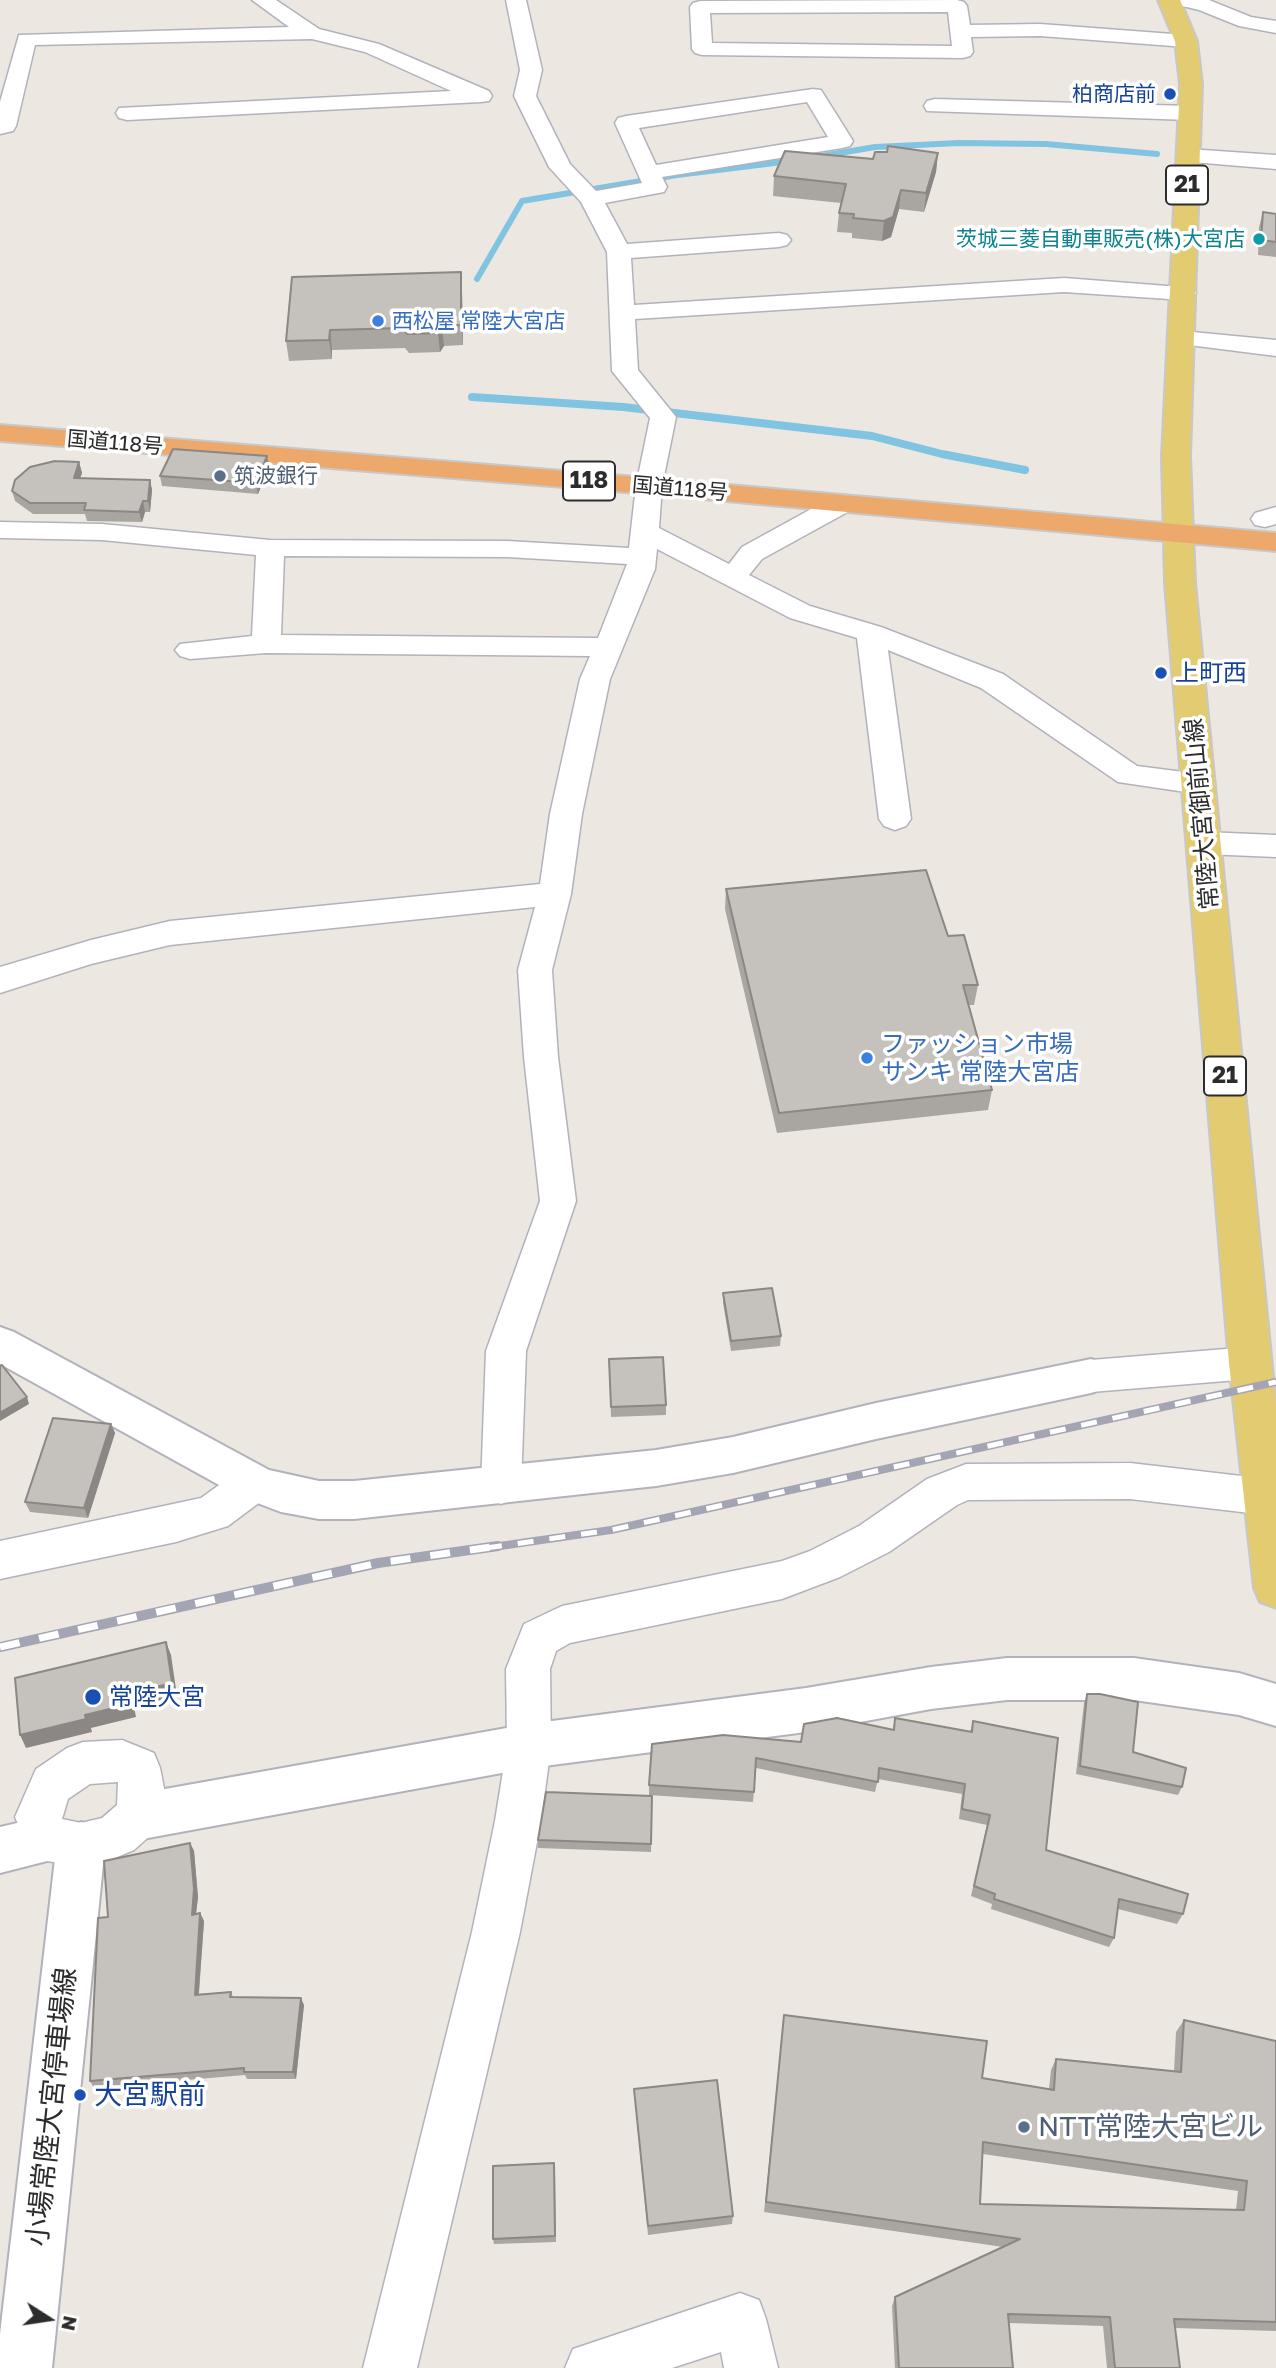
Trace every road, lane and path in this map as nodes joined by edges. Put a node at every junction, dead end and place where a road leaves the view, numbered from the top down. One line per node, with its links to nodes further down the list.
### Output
1 (262, 0): 8 (street)
2 (516, 0): 12 (street)
3 (1169, 0): 9 (main road, 常陸大宮御前山線 / 21)
4 (1181, 0): 6 (street)
5 (848, 7): 7 (street); 10 (street); 10 (street)
6 (1276, 27)
7 (962, 31): 9 (street); 10 (street)
8 (312, 33): 11 (street); 16 (street)
9 (1186, 41): 15 (main road, 常陸大宮御前山線 / 21)
10 (851, 51)
11 (481, 96): 12 (street); 14 (street)
12 (525, 96): 20 (street)
13 (936, 108): 15 (street)
14 (127, 113)
15 (1190, 113): 17 (main road, 常陸大宮御前山線 / 21)
16 (0, 127)
17 (1188, 156): 18 (street); 23 (main road, 常陸大宮御前山線 / 21)
18 (1276, 162)
19 (648, 173): 19 (street); 20 (street)
20 (591, 199): 22 (street)
21 (779, 240): 22 (street)
22 (619, 252): 24 (street)
23 (1184, 293): 24 (street); 25 (main road, 常陸大宮御前山線 / 21)
24 (620, 313): 29 (street)
25 (1182, 338): 26 (street); 31 (main road, 常陸大宮御前山線 / 21)
26 (1276, 348)
27 (0, 415): 29 (highway, 国道118号 / 118)
28 (0, 433): 29 (highway, 国道118号 / 118)
29 (651, 478): 30 (highway, 国道118号 / 118); 31 (highway, 国道118号 / 118); 34 (street)
30 (843, 503): 31 (highway, 国道118号 / 118); 36 (street)
31 (1178, 522): 32 (highway, 国道118号 / 118); 41 (main road, 常陸大宮御前山線 / 21)
32 (1273, 524)
33 (0, 530): 35 (street)
34 (644, 545): 35 (street); 36 (street); 39 (street)
35 (270, 548): 38 (street)
36 (732, 578): 37 (street)
37 (871, 633): 41 (street); 42 (street)
38 (266, 644): 39 (street); 40 (street)
39 (609, 647): 45 (street)
40 (190, 650)
41 (1199, 784): 43 (main road, 常陸大宮御前山線 / 21)
42 (895, 819)
43 (1205, 843): 44 (street); 48 (main road, 常陸大宮御前山線 / 21)
44 (1276, 846)
45 (555, 894): 46 (street); 51 (street)
46 (0, 981)
47 (0, 1344): 50 (street)
48 (1250, 1363): 49 (street); 52 (main road, 常陸大宮御前山線 / 21)
49 (1091, 1376): 51 (street)
50 (254, 1483): 51 (street); 53 (street)
51 (501, 1486)
52 (1270, 1497): 54 (main road, 常陸大宮御前山線 / 21); 56 (street)
53 (0, 1560)
54 (1276, 1588)
55 (1276, 1705): 56 (street)
56 (529, 1746): 57 (street); 63 (street)
57 (137, 1817): 58 (street); 58 (street)
58 (64, 1842): 59 (street); 62 (street, 小場常陸大宮停車場線)
59 (0, 1850)
60 (0, 2358): 61 (street)
61 (17, 2368)
62 (24, 2368)
63 (390, 2368)
64 (592, 2368): 65 (street)
65 (751, 2368)

